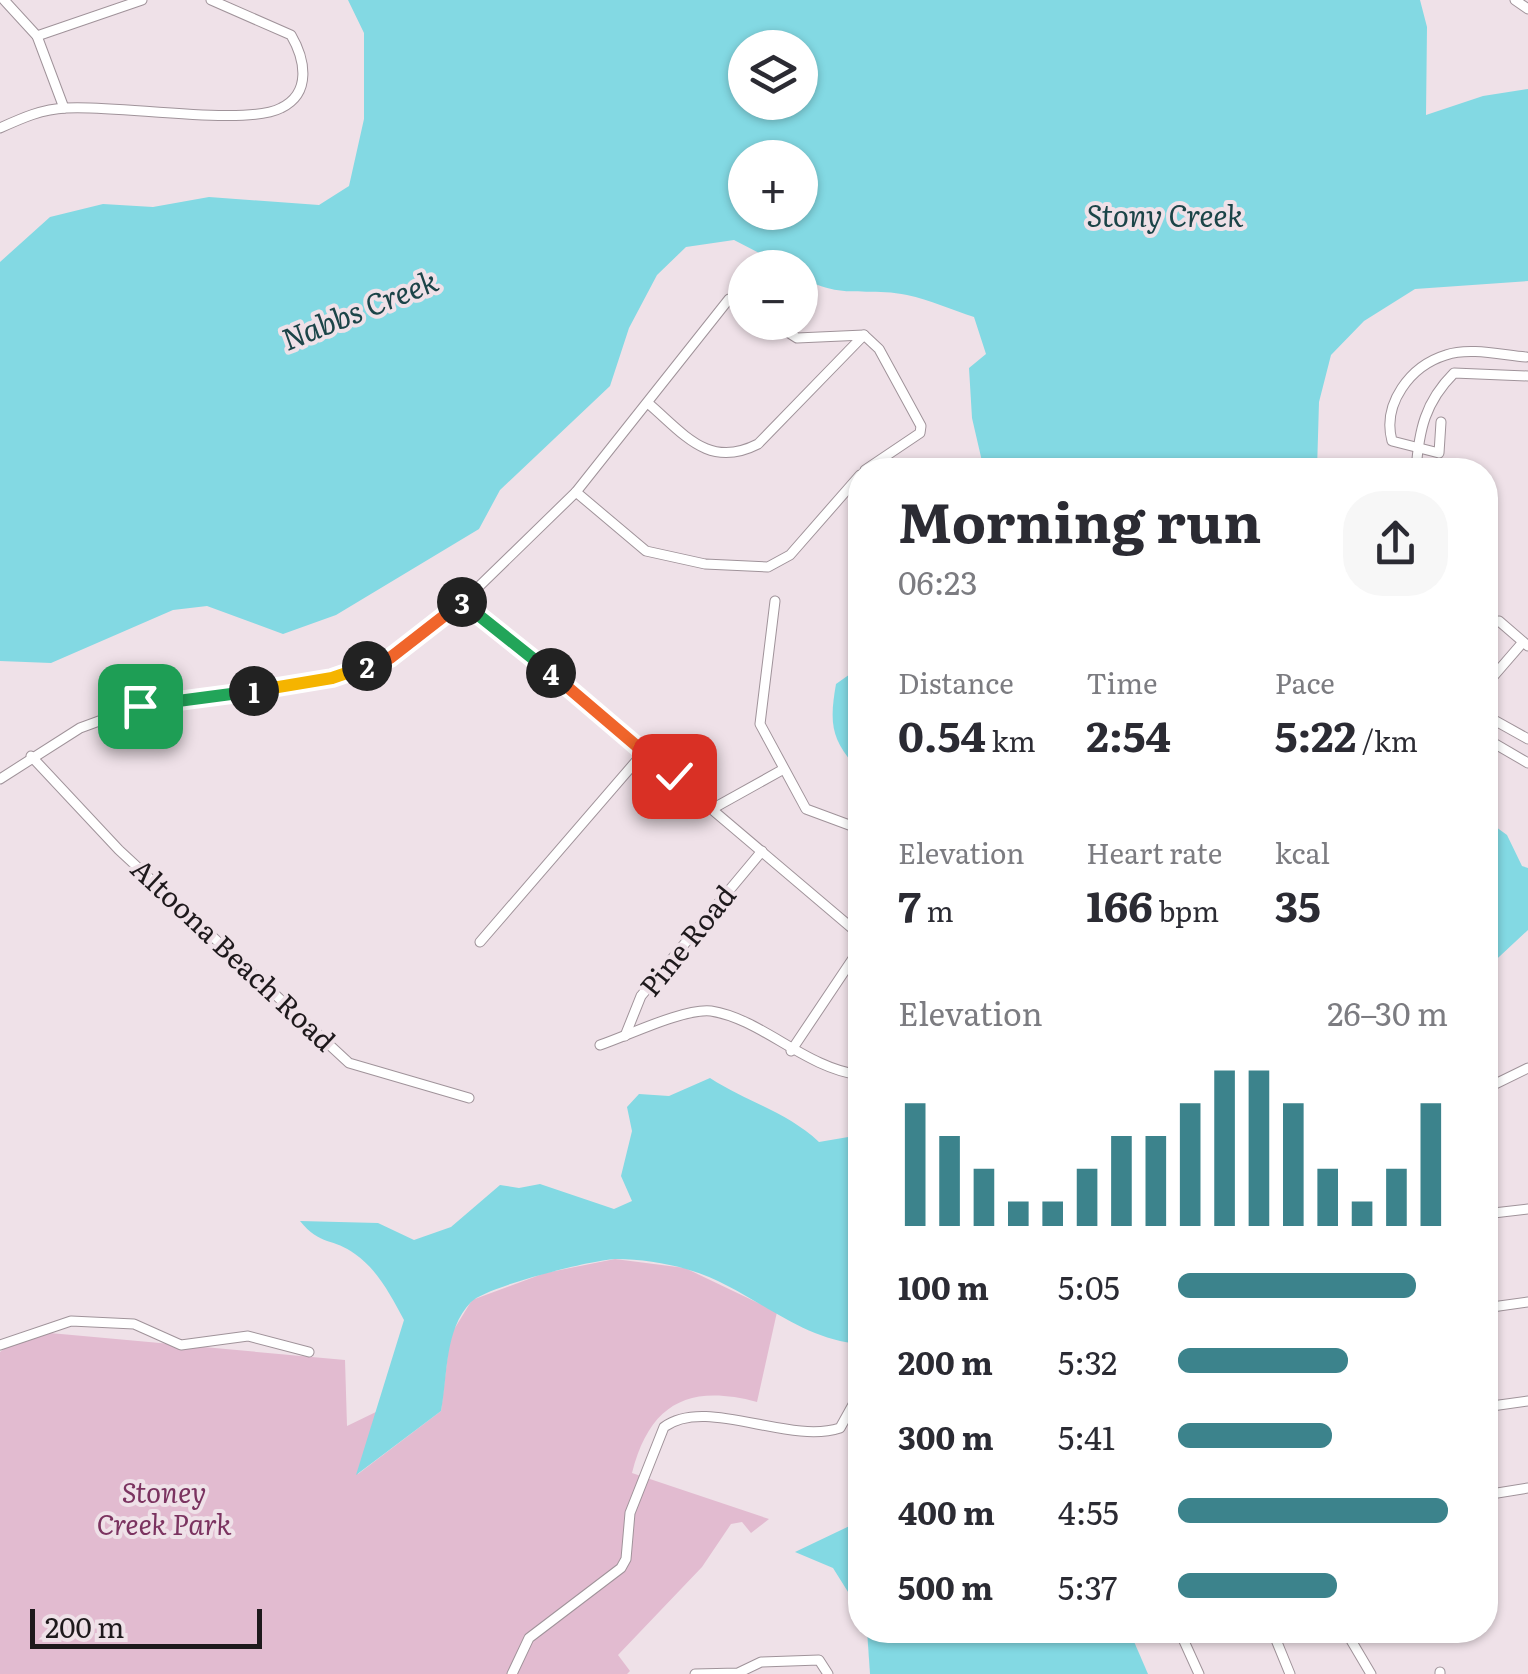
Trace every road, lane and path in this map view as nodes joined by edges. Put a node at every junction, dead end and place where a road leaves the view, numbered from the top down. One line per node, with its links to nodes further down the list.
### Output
1 (4, 0): 6 (street)
2 (142, 0): 6 (street)
3 (211, 0): 7 (street)
4 (1515, 0): 5 (street)
5 (1528, 8)
6 (36, 36): 7 (street)
7 (64, 108): 8 (street)
8 (0, 128)
9 (728, 299): 16 (street)
10 (864, 336): 11 (street); 16 (street); 19 (street)
11 (818, 337)
12 (1448, 354): 13 (street); 14 (street); 18 (street)
13 (1526, 357)
14 (1454, 374): 15 (street); 18 (street)
15 (1528, 376)
16 (650, 404): 22 (street)
17 (1441, 422): 18 (street)
18 (1418, 451): 20 (street)
19 (883, 458)
20 (1417, 458)
21 (848, 488): 22 (street)
22 (576, 492): 23 (street)
23 (465, 600): 31 (street); 32 (street)
24 (776, 600): 34 (street)
25 (1500, 620): 26 (street)
26 (1526, 644): 27 (street)
27 (1498, 673)
28 (1498, 722): 29 (street)
29 (1528, 739)
30 (1498, 745): 33 (street)
31 (644, 752): 36 (street); 40 (street)
32 (31, 756): 35 (street); 48 (street, Altoona Beach Road)
33 (1528, 762)
34 (782, 770): 36 (street); 37 (street)
35 (0, 780)
36 (712, 809): 38 (street)
37 (848, 825)
38 (762, 852): 39 (street); 42 (street, Pine Road)
39 (848, 925)
40 (480, 942)
41 (848, 966): 44 (street)
42 (625, 1036): 43 (street); 44 (street)
43 (600, 1045)
44 (792, 1051): 46 (street)
45 (1528, 1068): 47 (street)
46 (848, 1072)
47 (1498, 1083)
48 (469, 1098)
49 (1528, 1208): 50 (street)
50 (1498, 1212)
51 (1528, 1302): 52 (street)
52 (1498, 1306)
53 (0, 1345): 54 (street)
54 (308, 1352)
55 (1528, 1401): 56 (street)
56 (1498, 1405)
57 (848, 1414): 63 (street)
58 (1528, 1488): 59 (street)
59 (1498, 1493)
60 (1185, 1643): 66 (street)
61 (1277, 1643): 67 (street)
62 (1352, 1643): 68 (street)
63 (512, 1674)
64 (694, 1674): 65 (street)
65 (828, 1674)
66 (1199, 1674)
67 (1290, 1674)
68 (1371, 1674)

